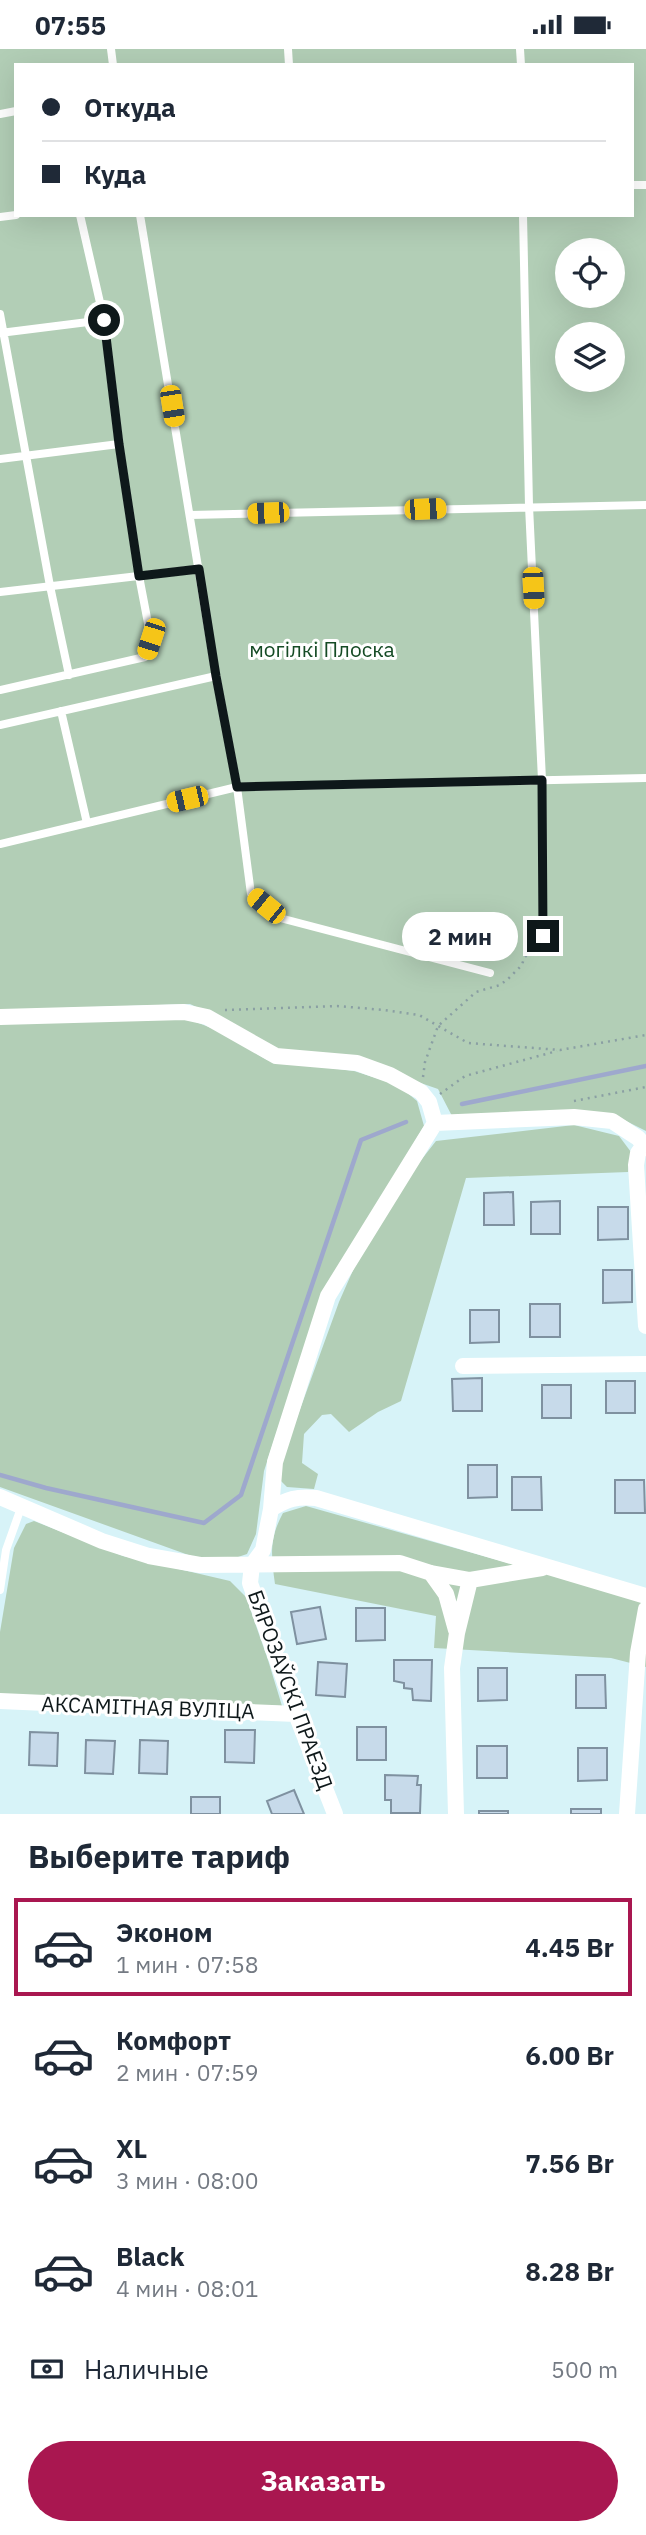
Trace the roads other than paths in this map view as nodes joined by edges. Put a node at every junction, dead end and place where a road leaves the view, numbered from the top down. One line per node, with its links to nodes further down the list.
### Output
1 (80, 217): 5 (lane)
2 (140, 217): 12 (lane)
3 (523, 217): 11 (lane)
4 (0, 314): 6 (lane)
5 (104, 320): 6 (lane); 7 (lane)
6 (2, 333): 8 (lane)
7 (119, 444): 8 (lane); 14 (lane)
8 (25, 455): 9 (lane); 15 (lane)
9 (0, 459)
10 (646, 505): 11 (lane)
11 (529, 506): 12 (lane); 23 (lane)
12 (190, 515): 13 (lane)
13 (199, 569): 14 (lane); 18 (lane)
14 (139, 576): 15 (lane); 17 (lane)
15 (50, 586): 16 (lane); 17 (lane)
16 (0, 592)
17 (69, 675): 19 (lane)
18 (216, 676): 20 (lane); 24 (lane)
19 (0, 691)
20 (61, 711): 21 (lane); 25 (lane)
21 (0, 725)
22 (646, 778): 23 (lane)
23 (542, 780): 24 (lane); 27 (lane)
24 (237, 787): 25 (lane); 28 (lane)
25 (87, 823): 26 (lane)
26 (0, 844)
27 (543, 936)
28 (490, 973)
29 (0, 1017): 30 (street)
30 (435, 1123): 31 (street); 37 (street)
31 (645, 1145): 32 (street)
32 (646, 1326)
33 (646, 1364): 34 (street)
34 (463, 1366)
35 (0, 1497): 36 (street)
36 (22, 1505): 38 (street); 42 (lane)
37 (271, 1509): 38 (street); 39 (street)
38 (252, 1565): 40 (street); 47 (street, БЯРОЗАЎСКІ ПРАЕЗД)
39 (545, 1567): 41 (street); 43 (street)
40 (431, 1573): 41 (street); 45 (street)
41 (470, 1580): 45 (street)
42 (0, 1591)
43 (646, 1596)
44 (646, 1609): 50 (street)
45 (457, 1633): 49 (street)
46 (0, 1701): 47 (street, АКСАМІТНАЯ ВУЛІЦА)
47 (296, 1714): 48 (street, БЯРОЗАЎСКІ ПРАЕЗД)
48 (335, 1814)
49 (456, 1814)
50 (627, 1814)

